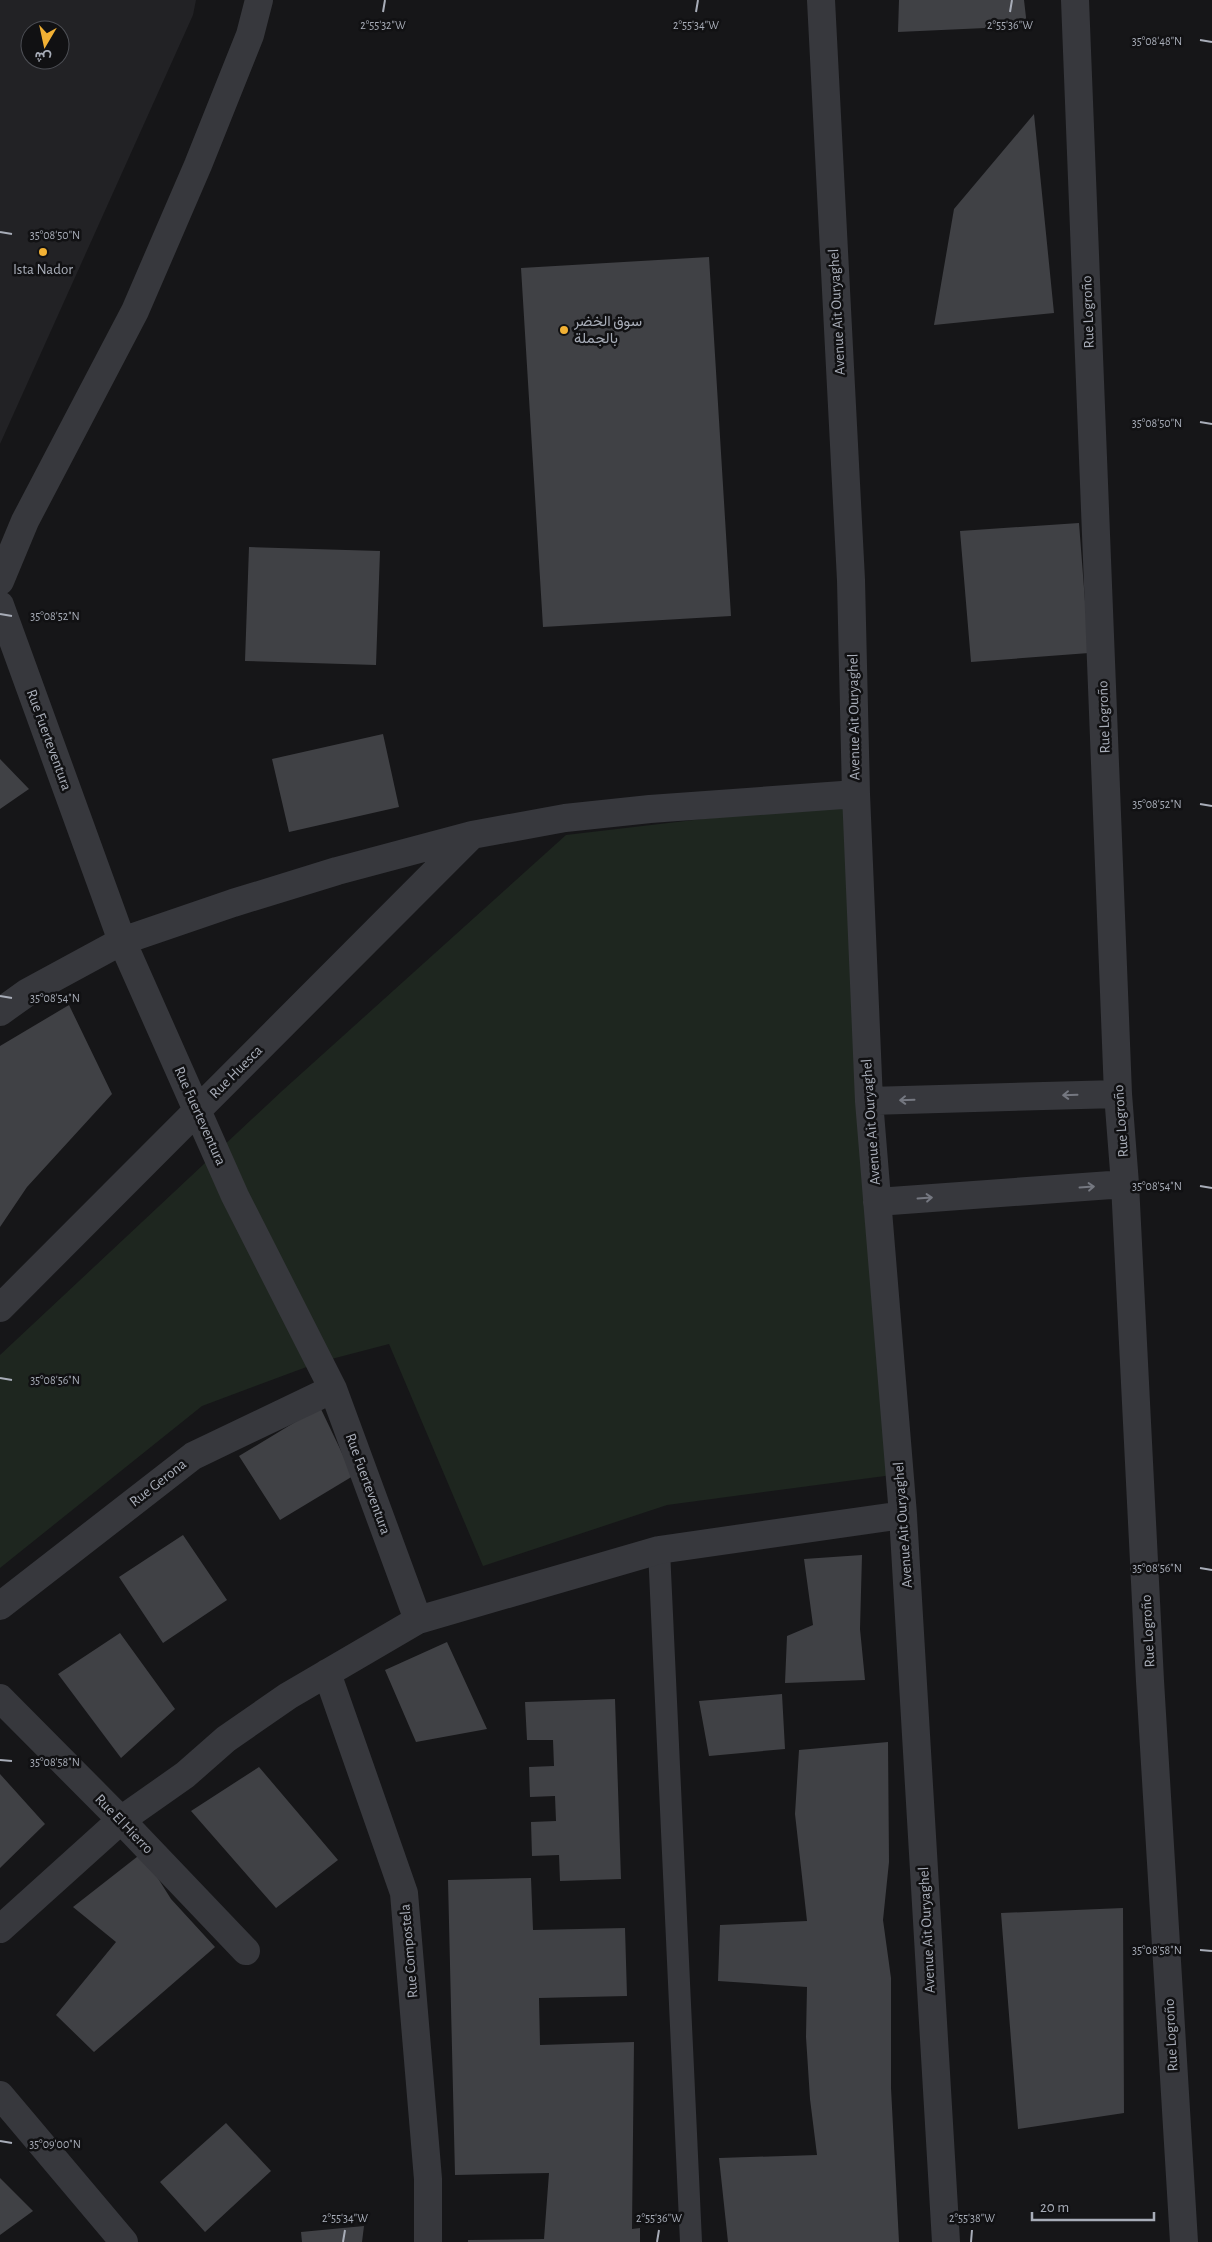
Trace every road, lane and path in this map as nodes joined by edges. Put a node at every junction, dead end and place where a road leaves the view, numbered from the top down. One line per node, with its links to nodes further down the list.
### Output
1 (259, 0): 4 (street)
2 (820, 0): 6 (street, Avenue Ait Ouryaghel)
3 (1075, 0): 10 (street, Rue Logroño)
4 (0, 581)
5 (2, 616): 8 (street, Rue Fuerteventura)
6 (856, 794): 7 (street); 11 (street, Avenue Ait Ouryaghel)
7 (472, 835): 8 (street); 12 (street, Rue Huesca)
8 (122, 942): 9 (street); 12 (street, Rue Fuerteventura)
9 (0, 1012)
10 (1118, 1094): 11 (street, one-way to 11); 13 (street, Rue Logroño)
11 (869, 1101): 14 (street, Avenue Ait Ouryaghel)
12 (197, 1111): 15 (street, Rue Huesca); 16 (street, Rue Fuerteventura)
13 (1125, 1184): 14 (street, one-way to 13); 31 (street, Rue Logroño)
14 (877, 1202): 17 (street, Avenue Ait Ouryaghel)
15 (0, 1308)
16 (333, 1389): 19 (street, Rue Gerona); 20 (street, Rue Fuerteventura)
17 (903, 1515): 18 (street); 30 (street, Avenue Ait Ouryaghel)
18 (659, 1550): 20 (street); 29 (lane)
19 (0, 1606)
20 (418, 1620): 21 (street)
21 (327, 1673): 23 (street); 28 (street, Rue Compostela)
22 (0, 1698): 23 (street, Rue El Hierro)
23 (121, 1820): 24 (street); 25 (street, Rue El Hierro)
24 (0, 1929)
25 (246, 1952)
26 (0, 2094): 27 (street)
27 (124, 2242)
28 (428, 2242)
29 (691, 2242)
30 (946, 2242)
31 (1184, 2242)

